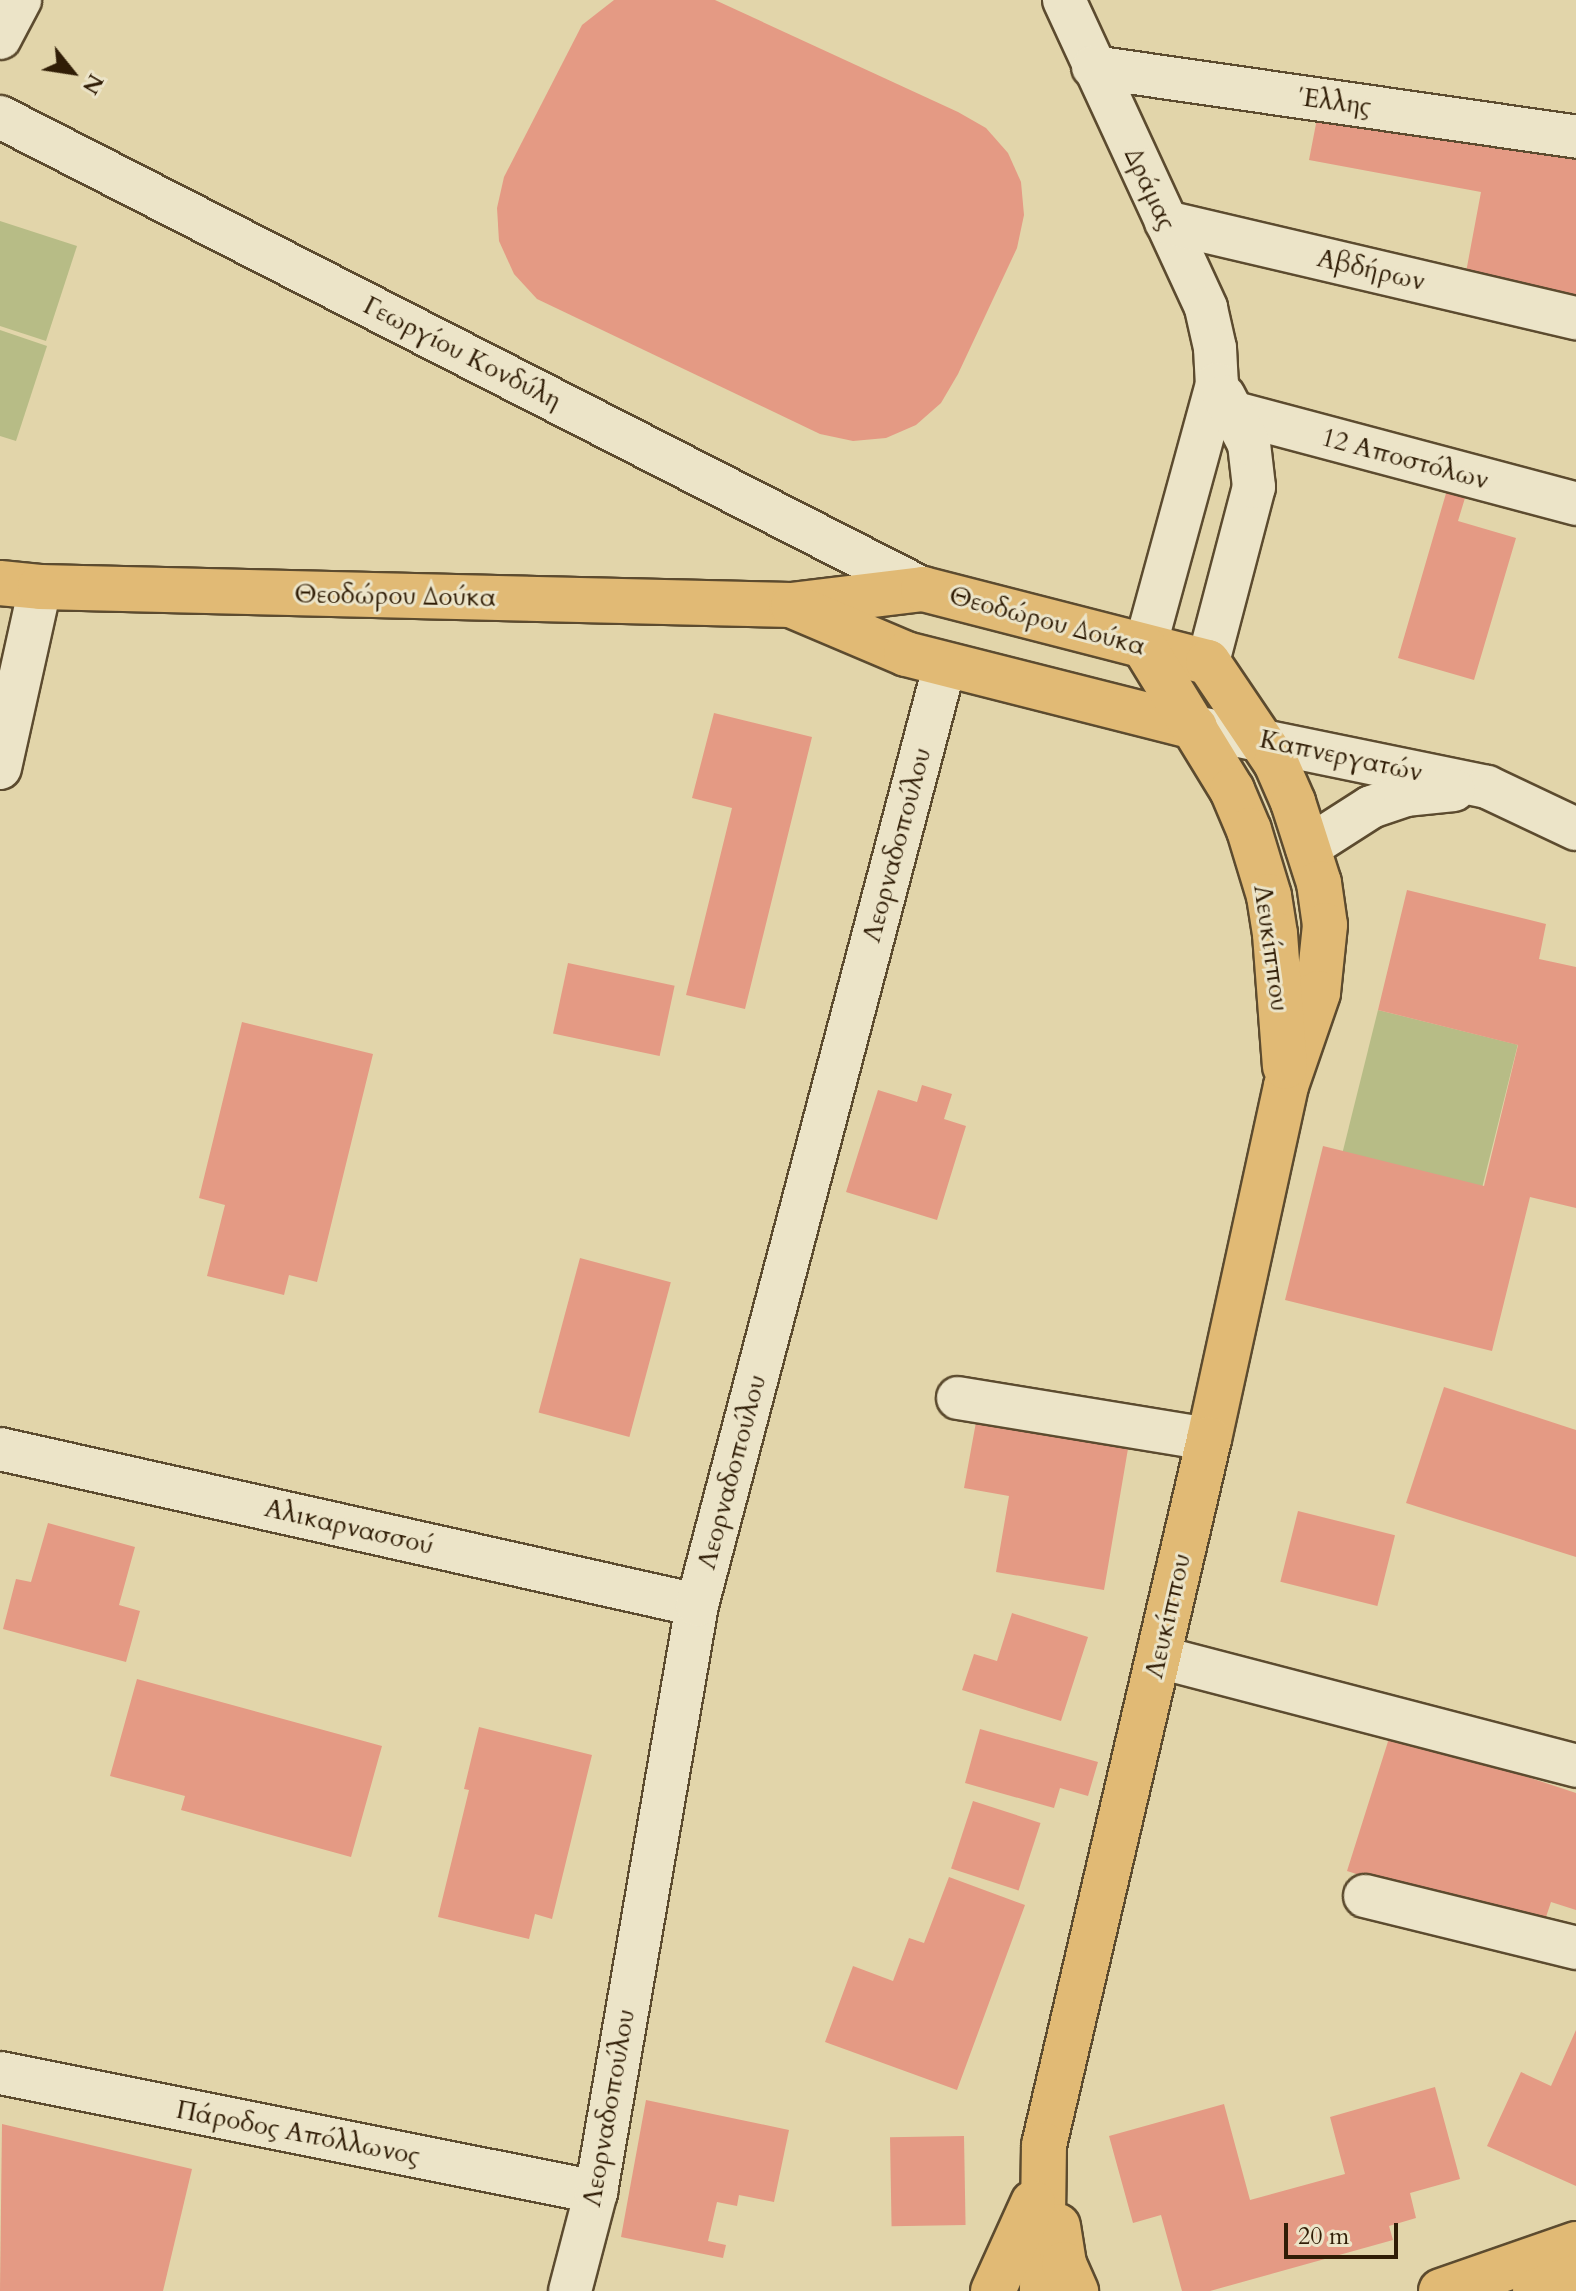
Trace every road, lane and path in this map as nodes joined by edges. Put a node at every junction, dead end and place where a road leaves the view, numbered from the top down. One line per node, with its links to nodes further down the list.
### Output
1 (20, 0): 3 (street)
2 (1064, 0): 4 (street, Δράμας)
3 (0, 38)
4 (1093, 67): 6 (street, Έλλης); 7 (street, Δράμας)
5 (0, 117): 12 (street, Γεωργίου Κονδύλη)
6 (1576, 137)
7 (1166, 222): 8 (street, Αβδήρων); 9 (street, Δράμας)
8 (1576, 318)
9 (1226, 399): 10 (street, 12 Αποστόλων); 14 (street, Δράμας); 15 (street, Δράμας)
10 (1576, 504)
11 (20, 585): 13 (main road, Θεοδώρου Δούκα); 19 (street)
12 (923, 589): 13 (main road, Θεοδώρου Δούκα); 14 (main road, Θεοδώρου Δούκα)
13 (791, 605): 16 (main road, Θεοδώρου Δούκα)
14 (1145, 648): 15 (main road, Θεοδώρου Δούκα); 17 (main road, Λευκίππου)
15 (1208, 662): 18 (main road, Λευκίππου)
16 (945, 664): 17 (main road, Θεοδώρου Δούκα); 27 (street, Λεορναδοπούλου)
17 (1195, 727): 18 (street, Καπνεργατών); 23 (main road, Λευκίππου)
18 (1262, 739): 20 (street, Καπνεργατών); 22 (main road, Λευκίππου)
19 (0, 768)
20 (1487, 787): 21 (street, Καπνεργατών); 22 (street, Καπνεργατών)
21 (1576, 829)
22 (1307, 848): 23 (main road, Λευκίππου)
23 (1286, 1086): 25 (main road, Λευκίππου)
24 (958, 1398): 25 (street)
25 (1209, 1439): 28 (main road, Λευκίππου)
26 (0, 1449): 27 (street, Αλικαρνασσού)
27 (697, 1605): 34 (street, Λεορναδοπούλου)
28 (1159, 1657): 29 (street); 33 (main road, Λευκίππου)
29 (1576, 1766)
30 (1365, 1896): 31 (street)
31 (1576, 1948)
32 (0, 2073): 34 (street, Πάροδος Απόλλωνος)
33 (1043, 2164): 37 (main road, Λευκίππου); 39 (main road)
34 (596, 2192): 38 (street, Λεορναδοπούλου)
35 (1576, 2244): 41 (main road)
36 (1576, 2277): 42 (main road)
37 (1061, 2282): 40 (main road)
38 (570, 2291)
39 (993, 2291)
40 (1106, 2291)
41 (1441, 2291)
42 (1535, 2291)

